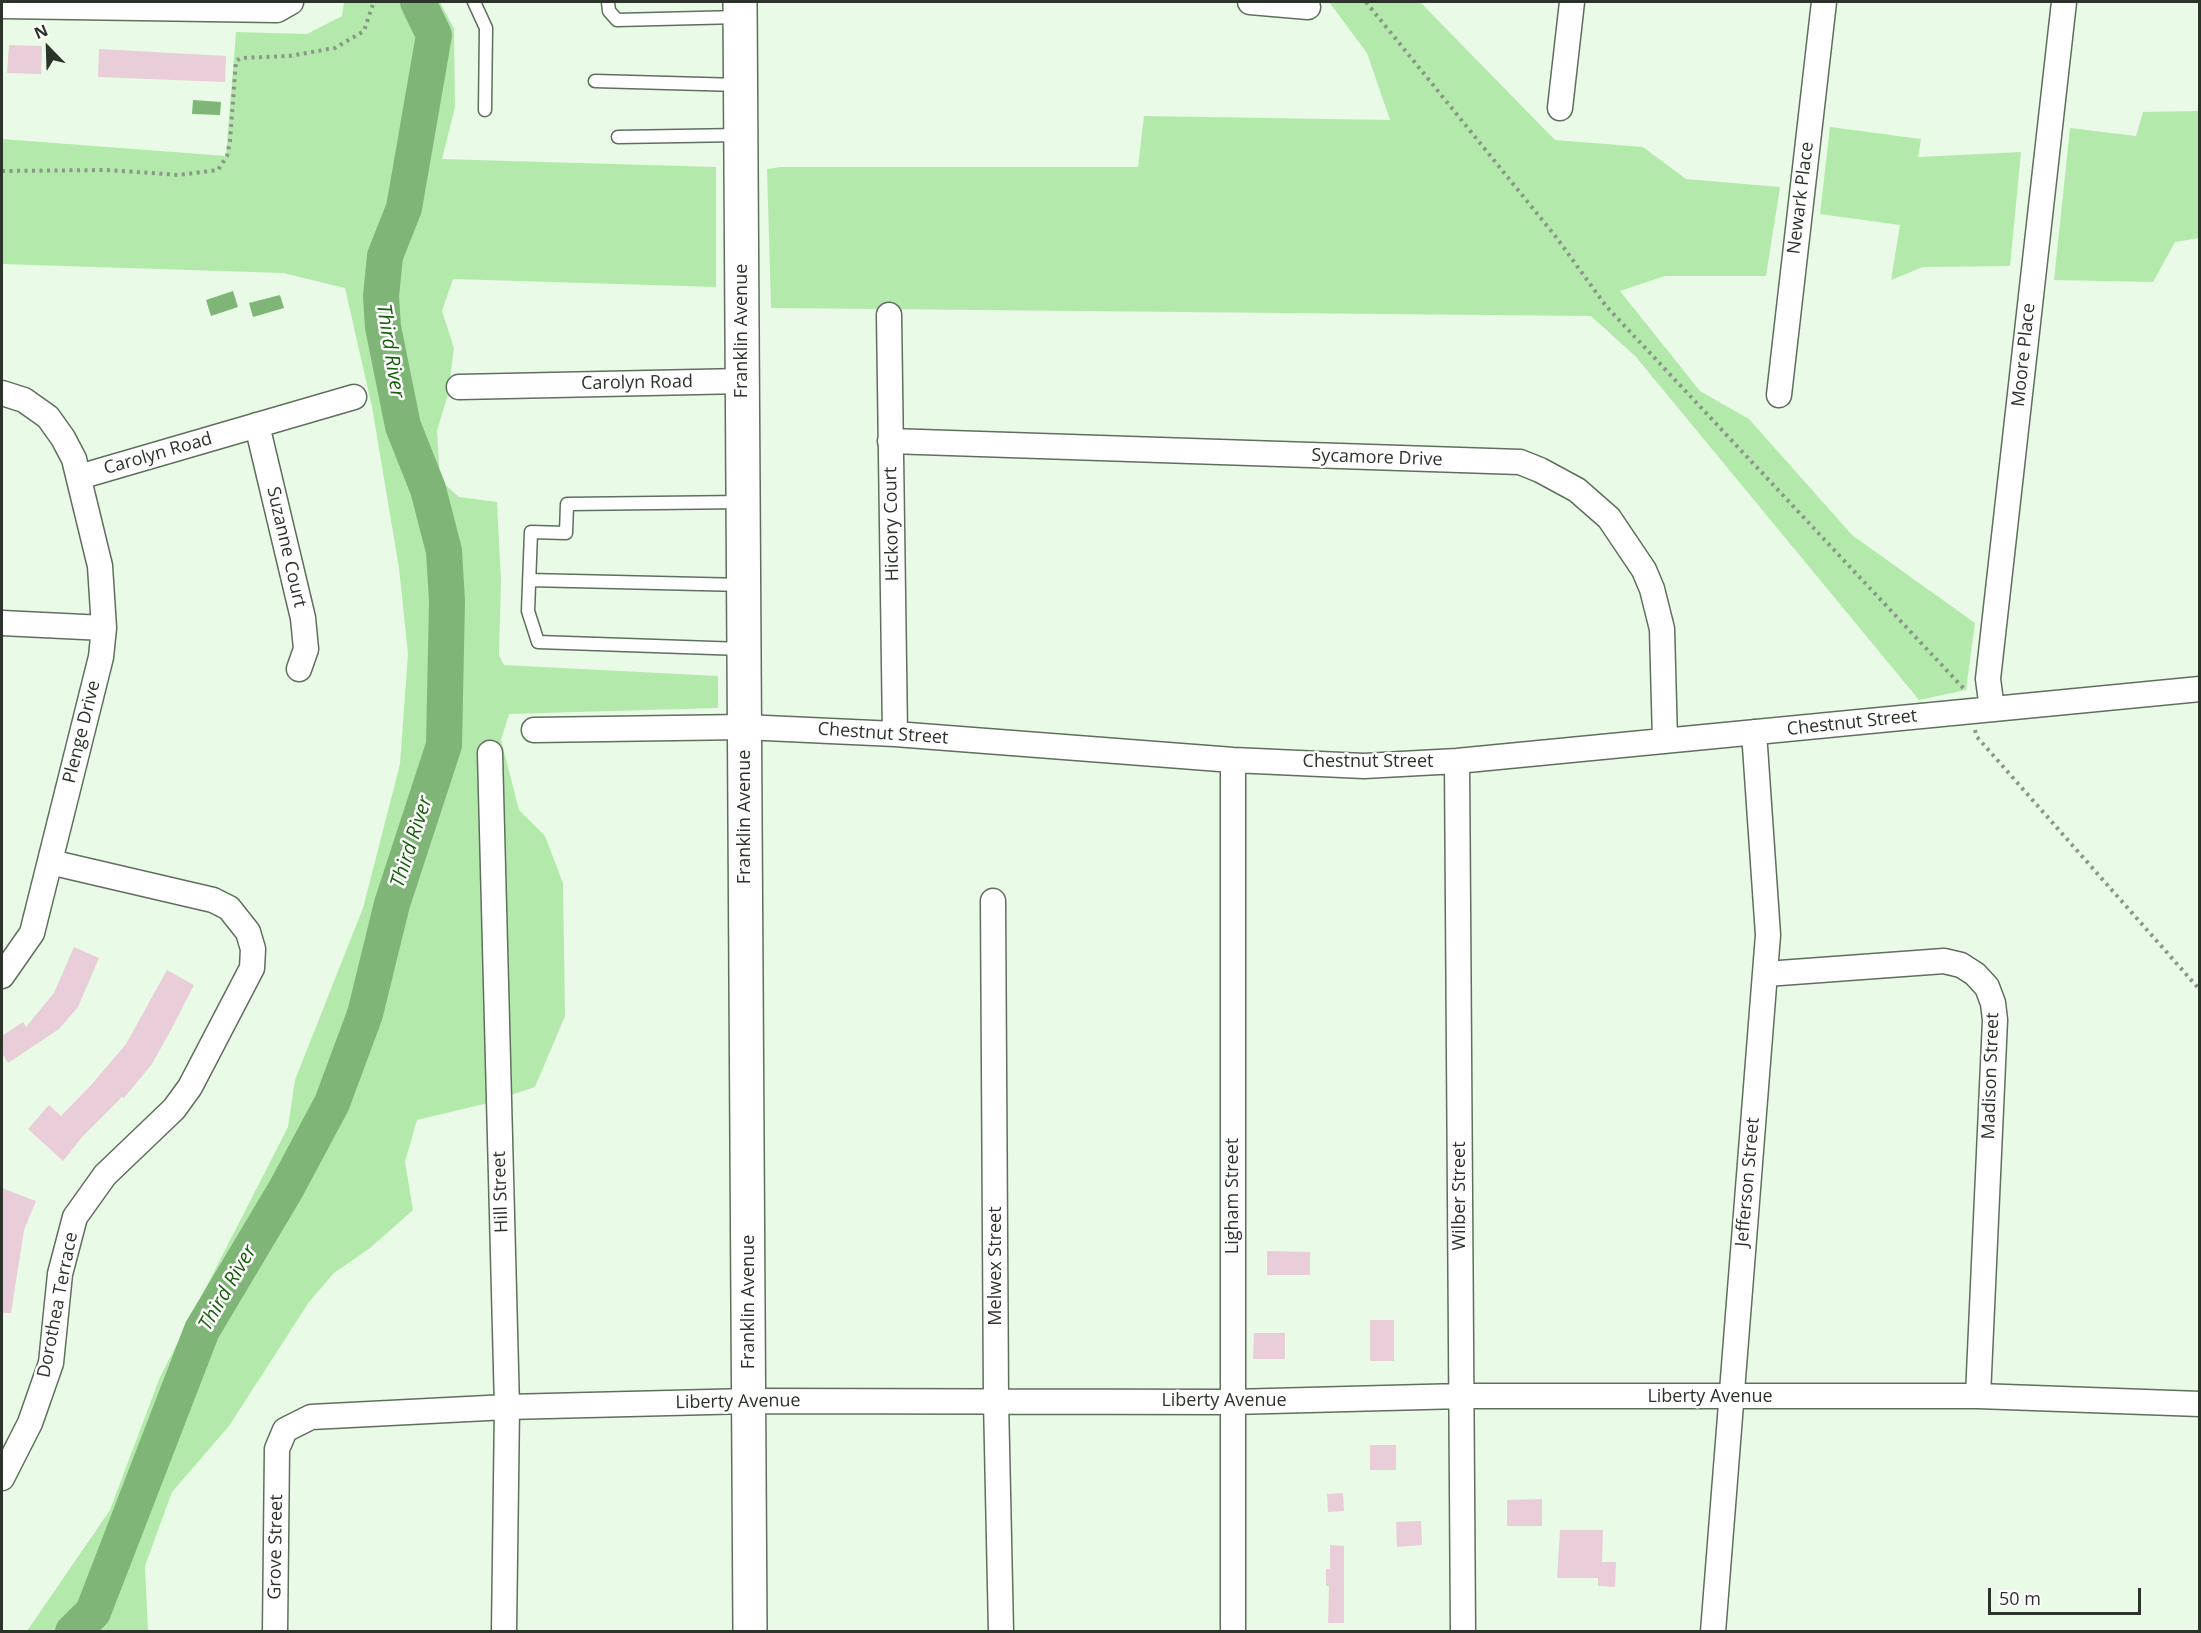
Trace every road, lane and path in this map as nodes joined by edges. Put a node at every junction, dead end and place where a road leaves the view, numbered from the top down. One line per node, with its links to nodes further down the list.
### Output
1 (291, 2): 10 (street)
2 (371, 2): 19 (path)
3 (474, 2): 16 (lane)
4 (608, 2): 12 (lane)
5 (1250, 2): 11 (street)
6 (1366, 2): 37 (path)
7 (1572, 2): 15 (street)
8 (1824, 2): 24 (street, Newark Place)
9 (2064, 2): 37 (street, Moore Place)
10 (8, 5)
11 (1308, 7)
12 (740, 9): 14 (main road, Franklin Avenue)
13 (595, 81): 14 (lane)
14 (741, 85): 17 (main road, Franklin Avenue)
15 (1560, 108)
16 (485, 110)
17 (741, 135): 18 (lane); 21 (main road, Franklin Avenue)
18 (618, 137)
19 (2, 171)
20 (889, 315): 27 (street, Hickory Court)
21 (743, 381): 22 (street, Carolyn Road); 29 (main road, Franklin Avenue)
22 (459, 387)
23 (2, 393): 28 (street, Carolyn Road)
24 (1779, 395)
25 (354, 397): 26 (street, Carolyn Road)
26 (257, 425): 28 (street, Carolyn Road); 35 (street, Suzanne Court)
27 (890, 441): 41 (street, Hickory Court); 42 (street, Sycamore Drive)
28 (79, 477): 33 (street, Plenge Drive)
29 (743, 502): 30 (lane); 31 (main road, Franklin Avenue)
30 (529, 580): 31 (lane); 34 (lane)
31 (744, 585): 34 (main road, Franklin Avenue)
32 (2, 623): 33 (street)
33 (104, 628): 46 (street, Plenge Drive)
34 (744, 650): 38 (main road, Franklin Avenue)
35 (299, 669)
36 (2199, 688): 37 (street, Chestnut Street)
37 (1980, 710): 40 (street, Chestnut Street); 50 (path)
38 (744, 727): 39 (street, Chestnut Street); 41 (street, Chestnut Street); 55 (main road, Franklin Avenue)
39 (534, 730)
40 (1754, 732): 42 (street, Chestnut Street); 48 (street, Jefferson Street)
41 (895, 734): 44 (street, Chestnut Street)
42 (1665, 741): 45 (street, Chestnut Street)
43 (490, 753): 58 (street, Hill Street)
44 (1233, 760): 45 (street, Chestnut Street); 56 (street, Ligham Street)
45 (1457, 761): 51 (street, Wilber Street)
46 (50, 862): 49 (street, Plenge Drive); 60 (street, Dorothea Terrace)
47 (993, 901): 54 (street, Melwex Street)
48 (1766, 974): 52 (street, Madison Street); 53 (street, Jefferson Street)
49 (2, 976)
50 (2199, 990)
51 (1462, 1396): 53 (street, Liberty Avenue); 56 (street, Liberty Avenue); 66 (street, Wilber Street)
52 (1978, 1396): 53 (street, Liberty Avenue); 57 (street, Liberty Avenue)
53 (1730, 1397): 67 (street, Jefferson Street)
54 (996, 1400): 55 (street, Liberty Avenue); 56 (street, Liberty Avenue); 64 (street, Melwex Street)
55 (750, 1401): 58 (street, Liberty Avenue); 63 (main road, Franklin Avenue)
56 (1232, 1402): 65 (street, Ligham Street)
57 (2199, 1404)
58 (507, 1407): 59 (street, Liberty Avenue); 62 (street, Hill Street)
59 (277, 1462): 61 (street, Grove Street)
60 (2, 1478)
61 (275, 1632)
62 (504, 1632)
63 (750, 1632)
64 (1001, 1632)
65 (1233, 1632)
66 (1463, 1632)
67 (1713, 1632)

